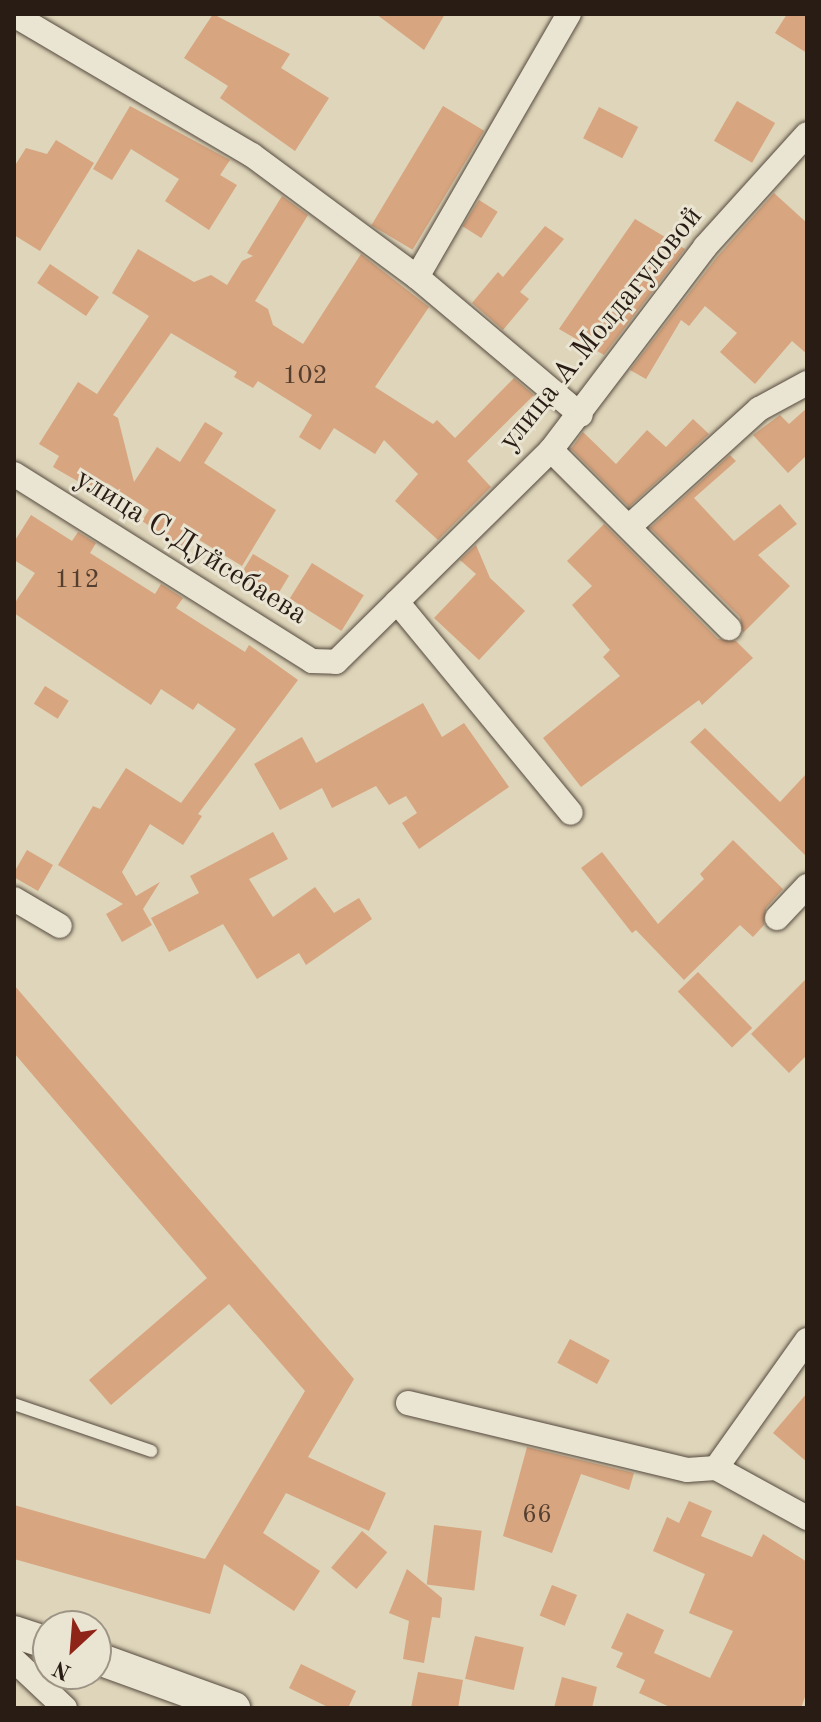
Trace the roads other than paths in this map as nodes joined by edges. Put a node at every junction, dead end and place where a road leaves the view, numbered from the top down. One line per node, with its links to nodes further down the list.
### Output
1 (569, 14): 4 (street)
2 (14, 15): 4 (street)
3 (807, 134): 6 (street, улица А.Молдагуловой)
4 (417, 277): 6 (street)
5 (807, 383): 9 (street)
6 (581, 415): 7 (street, улица А.Молдагуловой)
7 (551, 450): 9 (street); 10 (street, улица А.Молдагуловой)
8 (14, 474): 12 (street, улица С.Дуйсебаева)
9 (631, 525): 11 (street)
10 (397, 602): 12 (street, улица А.Молдагуловой); 13 (street)
11 (729, 628)
12 (336, 662)
13 (571, 813)
14 (807, 886): 16 (street)
15 (14, 899): 17 (street)
16 (777, 918)
17 (60, 926)
18 (807, 1340): 22 (street)
19 (408, 1403): 22 (street)
20 (14, 1404): 21 (lane)
21 (151, 1451)
22 (716, 1468): 23 (street)
23 (807, 1518)
24 (14, 1660): 26 (street)
25 (112, 1664): 27 (street)
26 (65, 1708)
27 (234, 1708)

